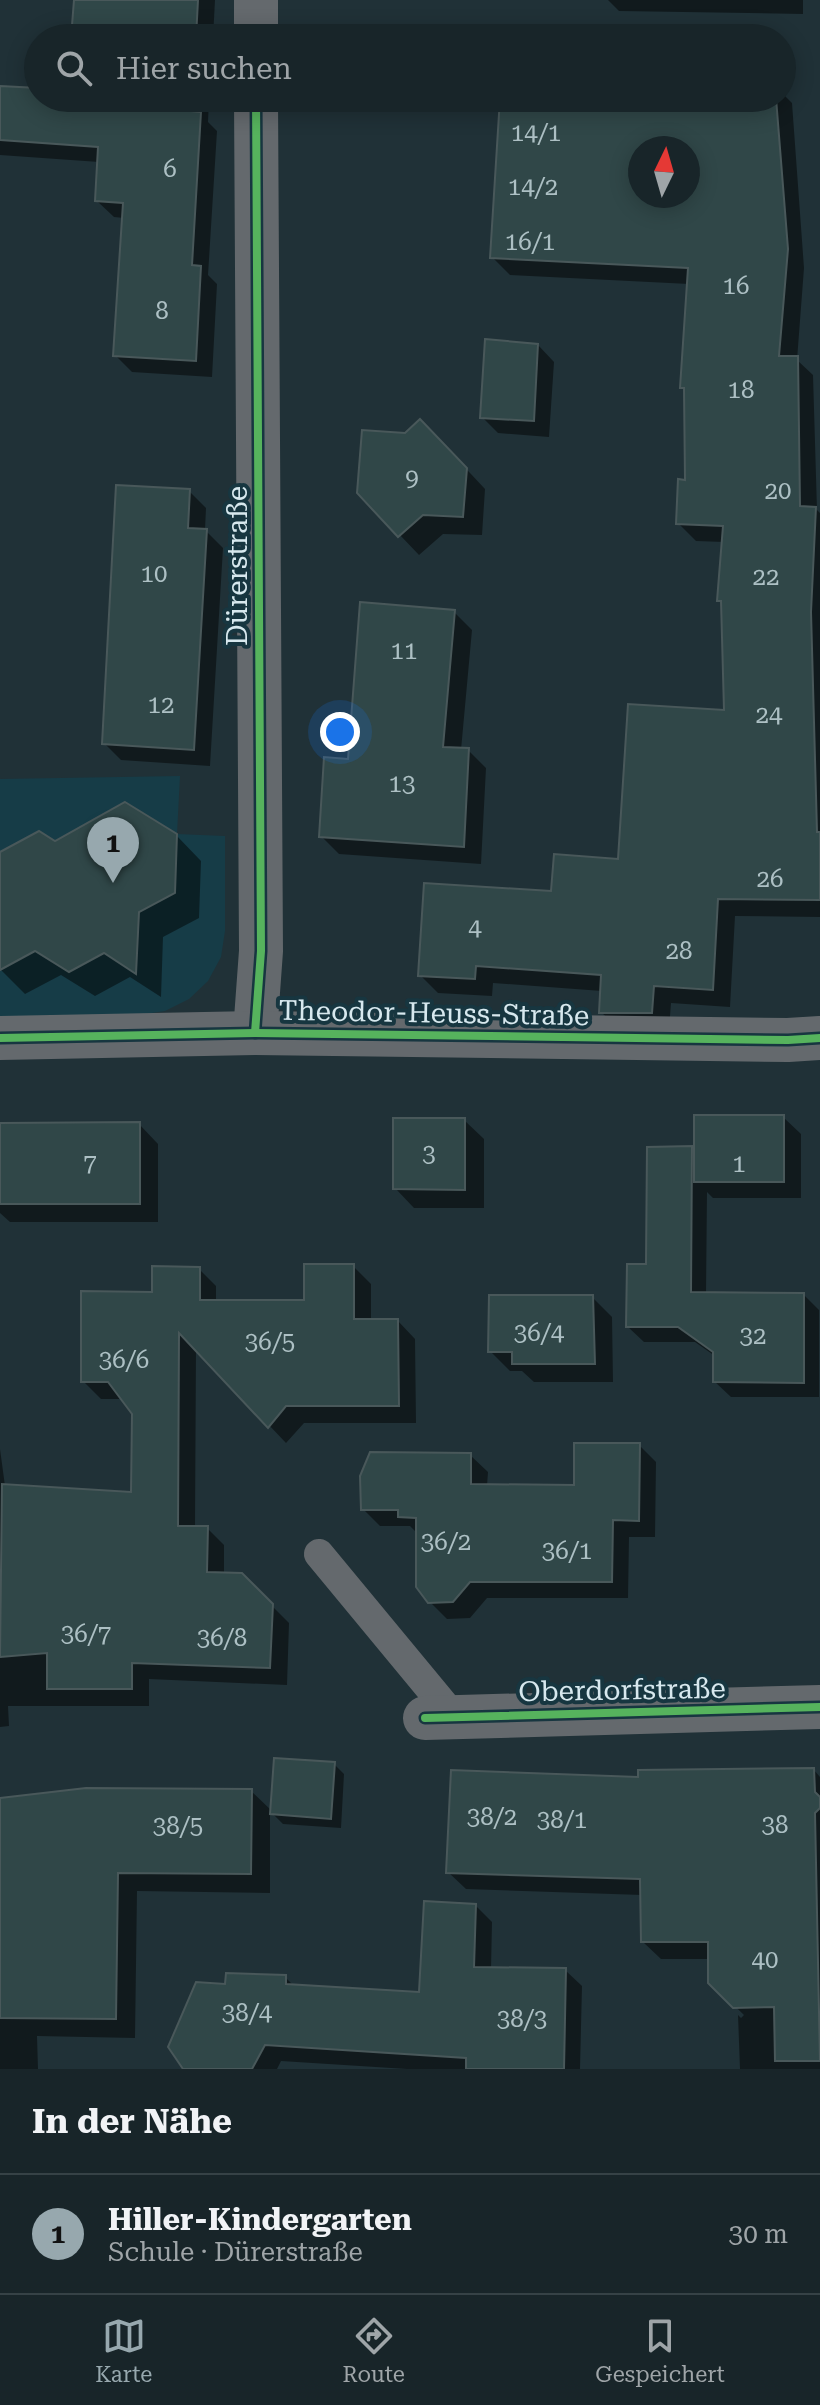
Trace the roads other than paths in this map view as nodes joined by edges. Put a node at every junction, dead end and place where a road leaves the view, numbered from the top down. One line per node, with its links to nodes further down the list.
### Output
1 (256, 0): 2 (street)
2 (256, 24)
3 (256, 112): 4 (street, Dürerstraße)
4 (255, 1033): 5 (street, Theodor-Heuss-Straße); 6 (street, Theodor-Heuss-Straße)
5 (0, 1038)
6 (820, 1038)
7 (319, 1554): 9 (lane, Oberdorfstraße)
8 (820, 1707): 9 (street, Oberdorfstraße)
9 (439, 1717)

